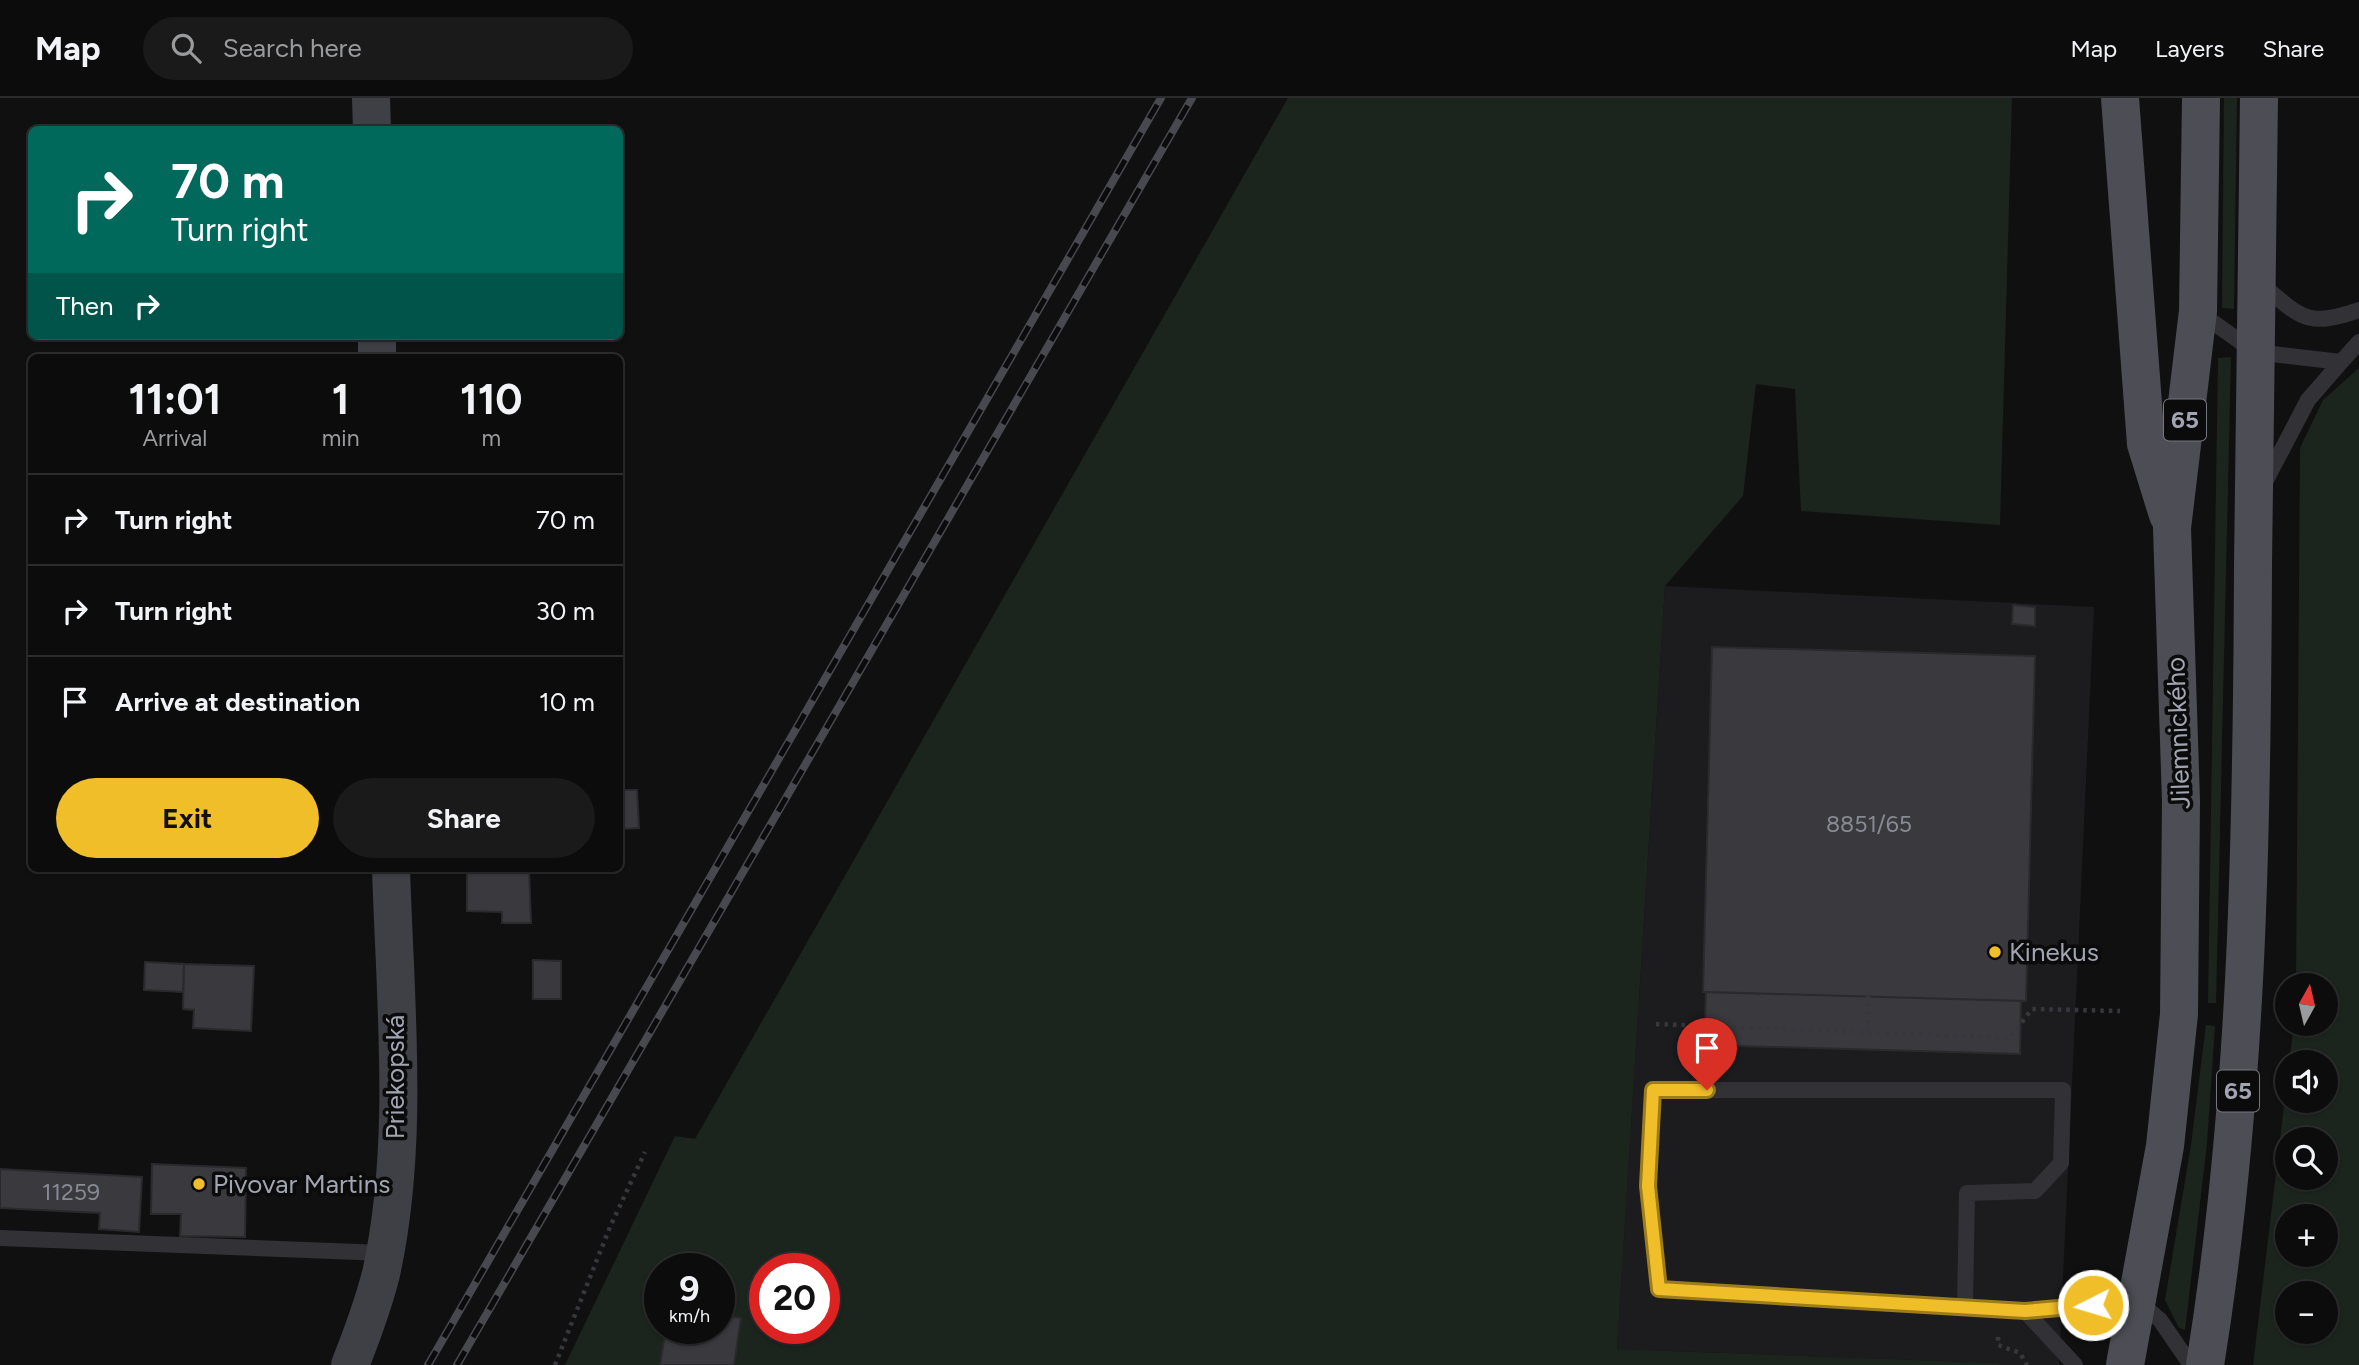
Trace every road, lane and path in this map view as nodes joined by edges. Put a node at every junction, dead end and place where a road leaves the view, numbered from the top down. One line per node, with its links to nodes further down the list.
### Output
1 (371, 98): 5 (street)
2 (2120, 98): 13 (main road)
3 (2201, 98): 8 (main road, Jilemnického / 65)
4 (2259, 98): 6 (main road, 65)
5 (372, 126)
6 (2258, 281): 7 (lane); 10 (main road, 65)
7 (2359, 310)
8 (2198, 311): 10 (lane); 13 (main road, Jilemnického / 65)
9 (2359, 342): 11 (lane)
10 (2255, 352): 11 (lane); 12 (main road, 65)
11 (2341, 362): 12 (lane)
12 (2254, 503): 30 (main road, 65)
13 (2172, 528): 22 (main road, Jilemnického / 65)
14 (391, 872): 21 (street, Priekopská)
15 (1868, 996): 18 (path)
16 (2120, 1011): 18 (path)
17 (1656, 1024): 18 (path)
18 (1868, 1032)
19 (645, 1152): 26 (path)
20 (0, 1238): 21 (lane)
21 (384, 1253): 25 (street, Priekopská)
22 (2138, 1301): 24 (lane); 28 (main road, Jilemnického / 65); 29 (lane)
23 (1965, 1306): 23 (lane); 24 (lane)
24 (2025, 1311): 27 (lane)
25 (351, 1365)
26 (555, 1365)
27 (2075, 1365)
28 (2125, 1365)
29 (2191, 1365)
30 (2205, 1365)

